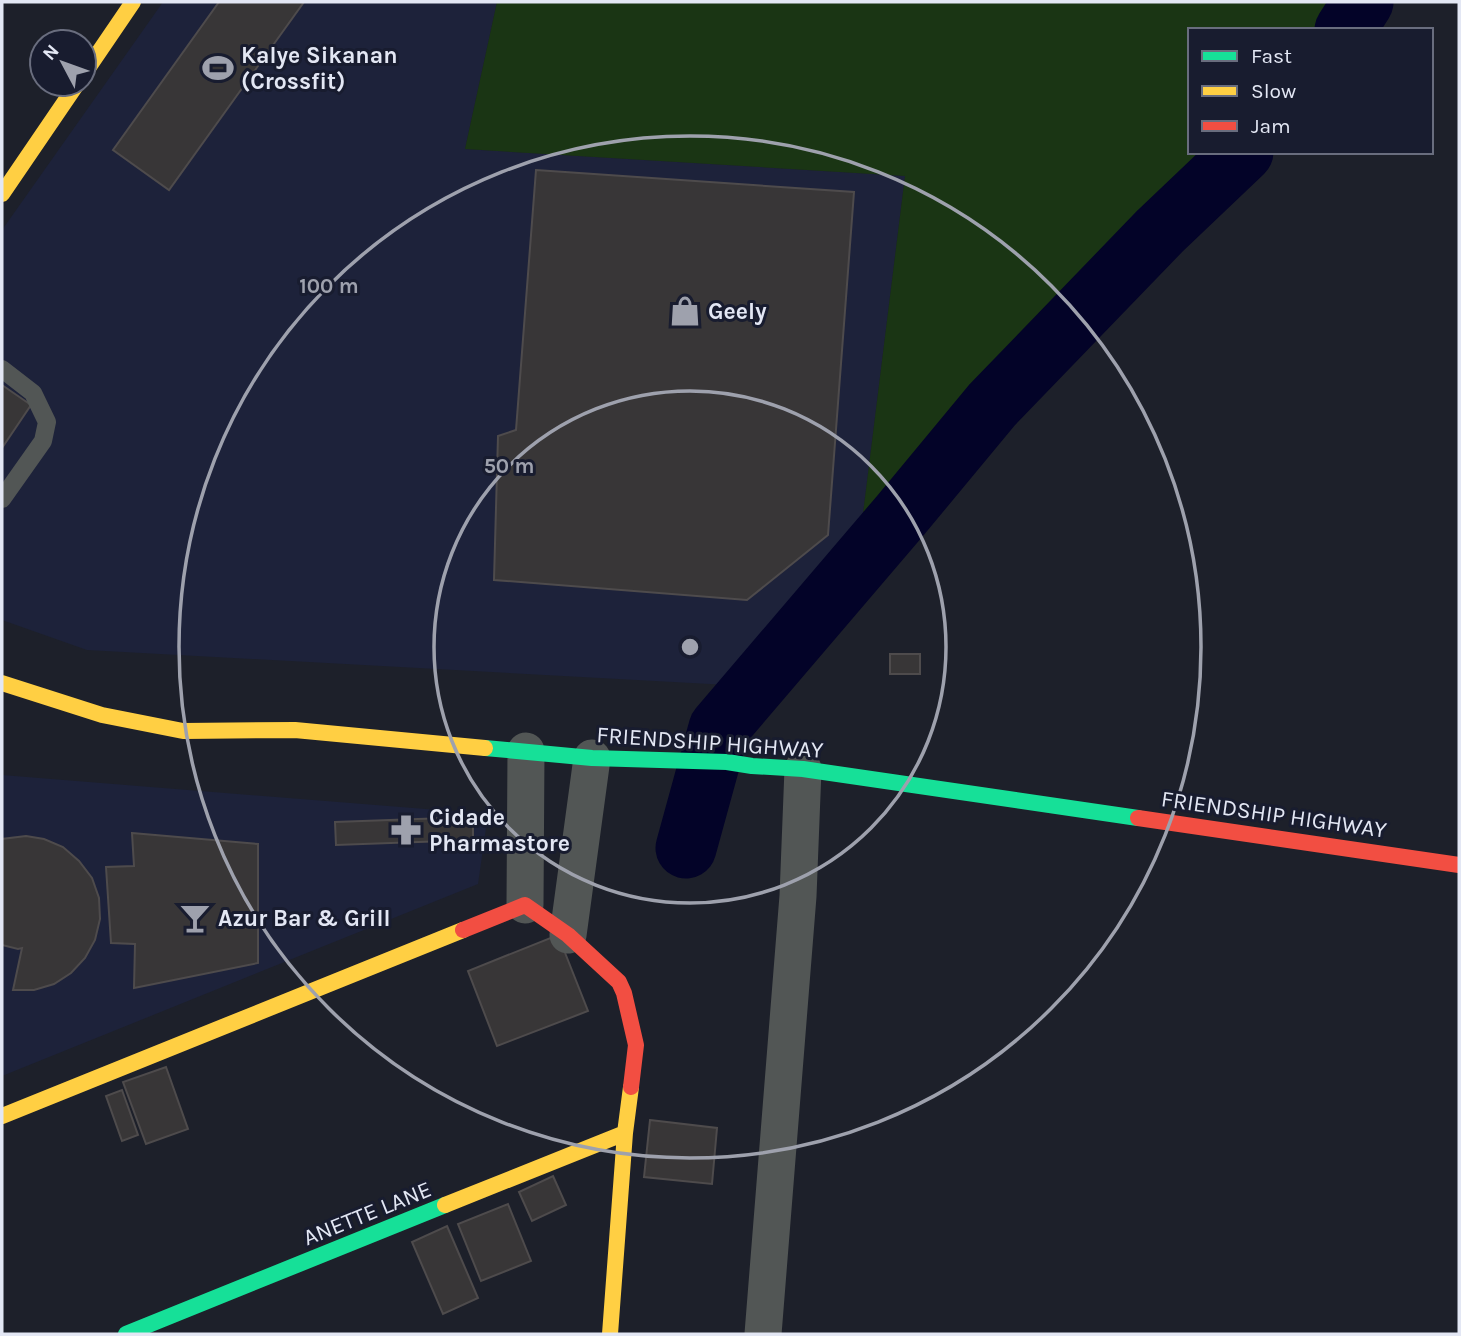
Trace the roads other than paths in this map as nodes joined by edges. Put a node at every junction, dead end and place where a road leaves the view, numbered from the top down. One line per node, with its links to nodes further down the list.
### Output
1 (133, 2): 2 (main road)
2 (98, 53)
3 (67, 98): 4 (main road)
4 (2, 194)
5 (2, 369): 6 (lane)
6 (2, 499)
7 (2, 683): 8 (main road, FRIENDSHIP HIGHWAY)
8 (526, 751): 9 (main road, FRIENDSHIP HIGHWAY); 11 (street)
9 (592, 758): 10 (main road, FRIENDSHIP HIGHWAY); 12 (street)
10 (803, 769): 13 (main road, FRIENDSHIP HIGHWAY); 20 (street)
11 (527, 816): 12 (street); 14 (street)
12 (583, 820): 15 (street)
13 (1459, 865)
14 (525, 905): 15 (main road); 16 (main road)
15 (568, 935): 17 (main road)
16 (2, 1116)
17 (625, 1133): 18 (main road, ANETTE LANE); 19 (main road)
18 (126, 1334)
19 (610, 1334)
20 (763, 1334)

